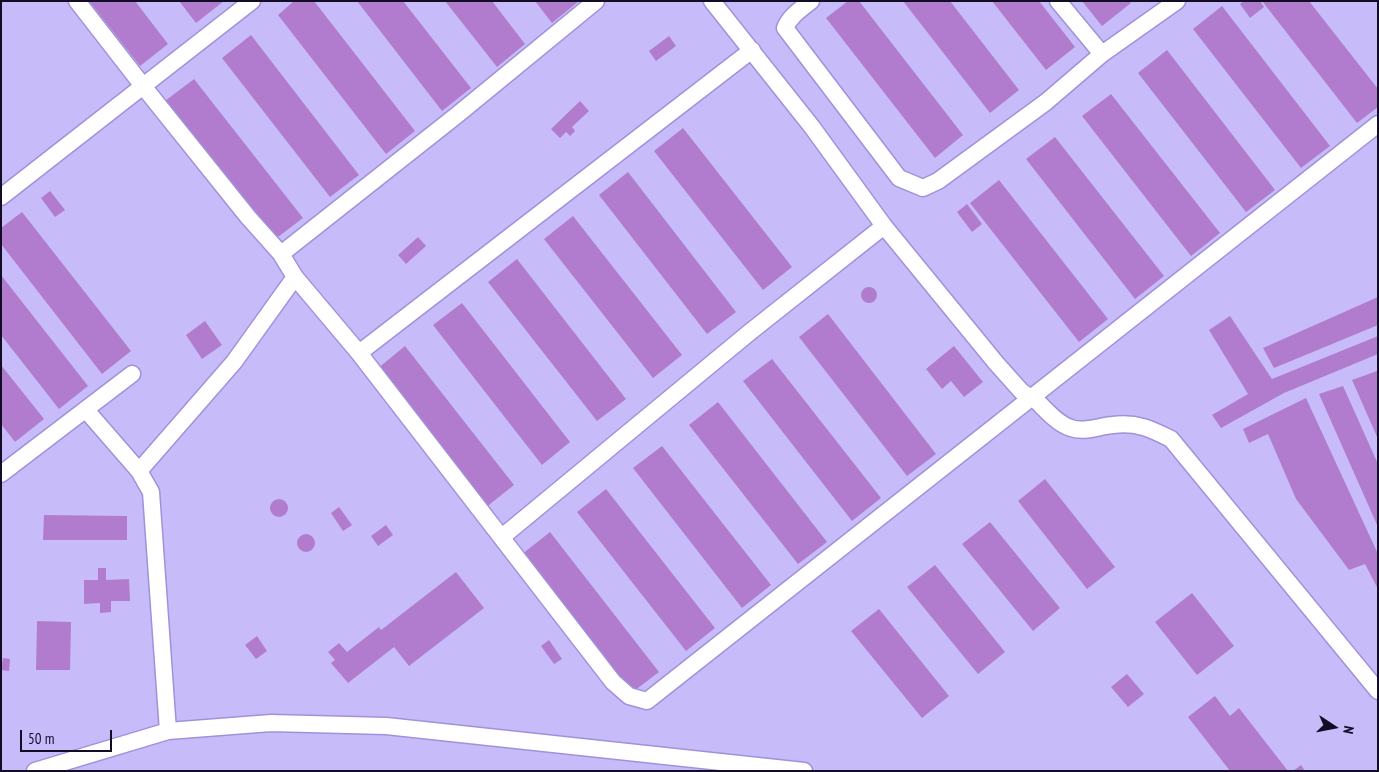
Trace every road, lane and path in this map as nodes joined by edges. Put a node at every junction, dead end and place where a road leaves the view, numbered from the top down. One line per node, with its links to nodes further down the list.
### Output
1 (77, 1): 10 (lane)
2 (252, 1): 10 (lane)
3 (596, 1): 14 (lane)
4 (712, 1): 8 (lane)
5 (811, 1): 9 (lane)
6 (1058, 1): 9 (lane)
7 (1177, 1): 9 (lane)
8 (752, 50): 13 (lane); 16 (lane)
9 (1102, 54)
10 (143, 86): 12 (lane); 14 (lane)
11 (1378, 124): 18 (lane)
12 (1, 197)
13 (884, 226): 18 (lane); 22 (lane)
14 (281, 254): 15 (lane)
15 (295, 277): 16 (lane); 20 (lane)
16 (359, 353): 22 (lane)
17 (132, 374): 19 (lane)
18 (1033, 397): 22 (lane); 23 (lane)
19 (86, 410): 20 (lane); 21 (lane)
20 (139, 471): 24 (lane)
21 (1, 474)
22 (502, 537)
23 (1378, 691)
24 (168, 731): 25 (lane); 26 (lane)
25 (35, 771)
26 (804, 771)

